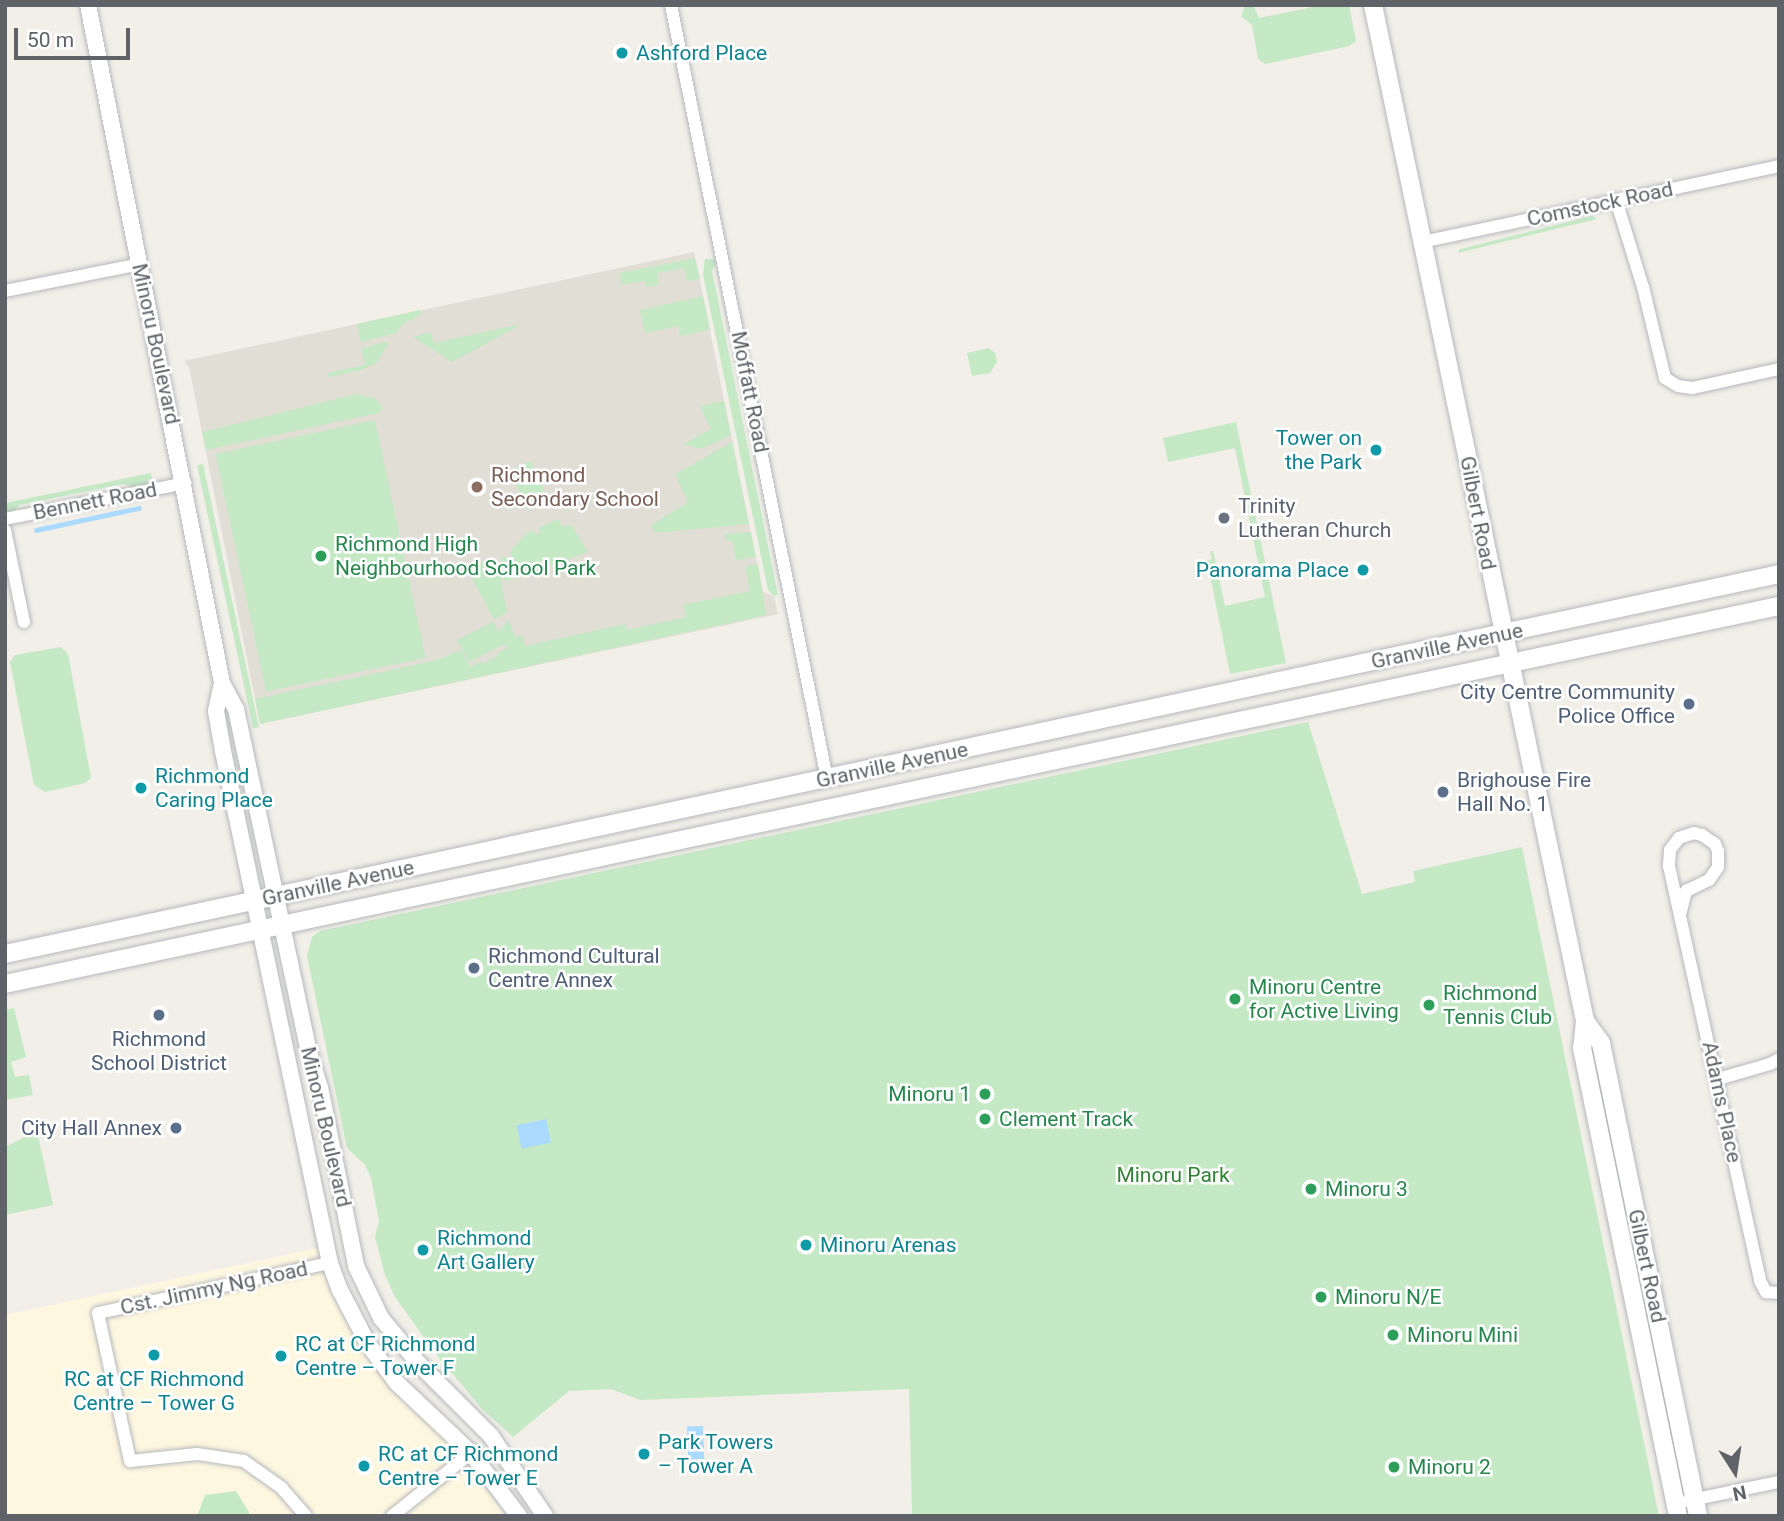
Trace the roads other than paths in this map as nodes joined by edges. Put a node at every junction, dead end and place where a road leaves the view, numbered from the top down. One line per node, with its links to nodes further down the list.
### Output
1 (88, 5): 7 (street, Minoru Boulevard)
2 (671, 5): 19 (street, Moffatt Road)
3 (1373, 5): 6 (main road, Gilbert Road)
4 (1779, 166): 5 (street, Comstock Road)
5 (1616, 200): 6 (street, Comstock Road); 9 (street)
6 (1422, 242): 16 (main road, Gilbert Road)
7 (140, 264): 8 (street); 10 (street, Minoru Boulevard)
8 (5, 291)
9 (1779, 369)
10 (185, 483): 11 (street, Bennett Road); 18 (street, Minoru Boulevard)
11 (5, 519)
12 (5, 530): 15 (street)
13 (1779, 573): 16 (main road, Granville Avenue)
14 (1779, 606): 17 (main road, Granville Avenue)
15 (24, 622)
16 (1503, 634): 17 (main road, Gilbert Road); 19 (main road, Granville Avenue)
17 (1509, 663): 23 (main road, Granville Avenue); 27 (main road, Gilbert Road)
18 (222, 683): 20 (street, Minoru Boulevard); 21 (street, Minoru Boulevard)
19 (827, 779): 20 (main road, Granville Avenue)
20 (276, 896): 21 (main road, Granville Avenue); 23 (street, Minoru Boulevard)
21 (255, 900): 24 (street, Minoru Boulevard); 25 (main road, Granville Avenue)
22 (1681, 911): 22 (street, Adams Place); 29 (street, Adams Place)
23 (282, 924): 24 (main road, Granville Avenue); 39 (street, Minoru Boulevard)
24 (262, 928): 26 (main road, Granville Avenue); 30 (street, Minoru Boulevard)
25 (5, 954)
26 (5, 984)
27 (1585, 1021): 34 (main road, Gilbert Road); 35 (main road, Gilbert Road)
28 (1779, 1059): 29 (street)
29 (1718, 1079): 31 (street, Adams Place)
30 (330, 1263): 32 (street, Minoru Boulevard); 36 (street, Cst. Jimmy Ng Road)
31 (1772, 1292)
32 (471, 1453): 37 (street); 38 (street, Minoru Boulevard)
33 (1779, 1482): 34 (street)
34 (1697, 1508): 35 (street)
35 (1676, 1510)
36 (306, 1516)
37 (391, 1516)
38 (519, 1516)
39 (545, 1516)

